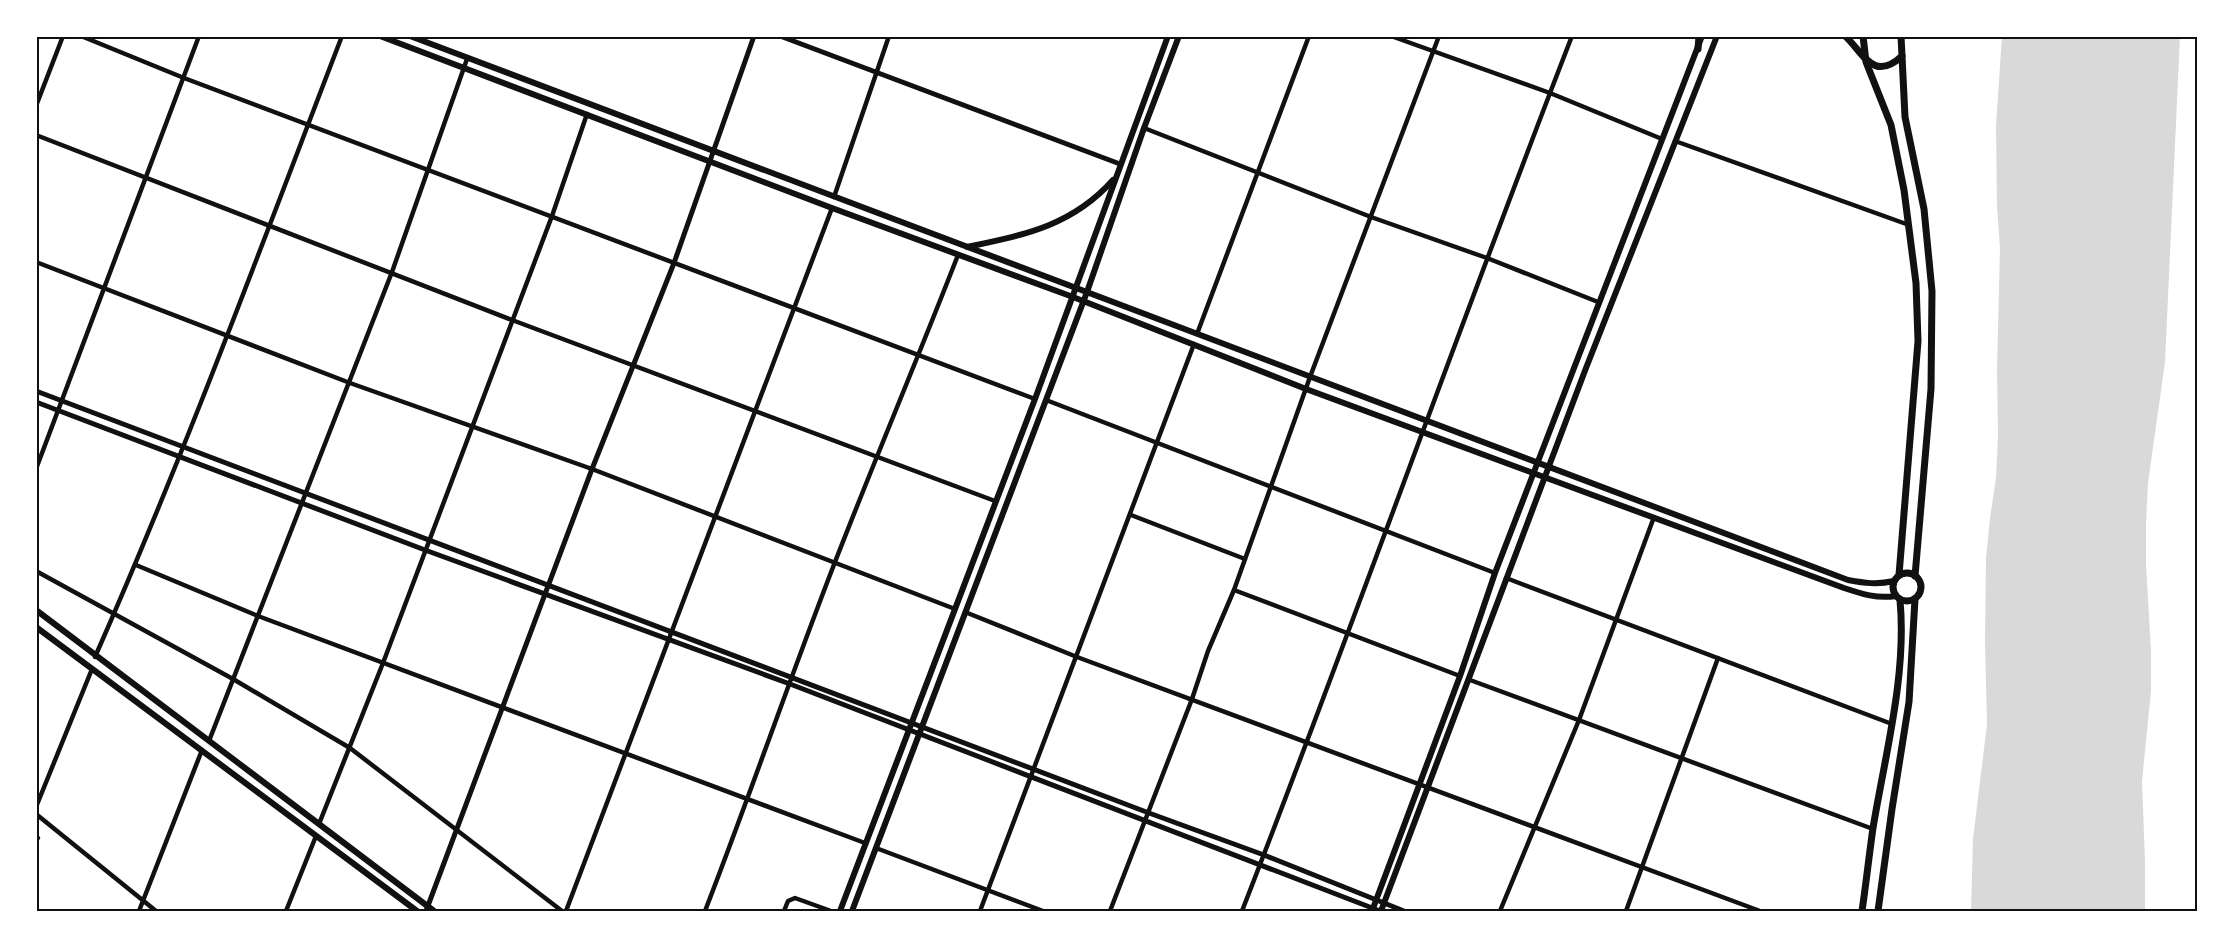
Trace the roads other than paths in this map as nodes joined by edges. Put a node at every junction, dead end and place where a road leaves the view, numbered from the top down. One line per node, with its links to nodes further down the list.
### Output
1 (63, 36): 30 (street)
2 (81, 36): 28 (street)
3 (199, 36): 28 (street)
4 (342, 36): 32 (street)
5 (380, 36): 26 (main road)
6 (410, 36): 24 (main road)
7 (754, 36): 37 (street)
8 (780, 36): 27 (street)
9 (889, 36): 27 (street)
10 (1168, 36): 39 (main road)
11 (1179, 36): 33 (main road)
12 (1309, 36): 41 (street)
13 (1391, 36): 22 (street)
14 (1439, 36): 22 (street)
15 (1572, 36): 29 (street)
16 (1701, 36): 21 (main road)
17 (1717, 36): 36 (main road)
18 (1845, 36): 25 (main road)
19 (1863, 36): 25 (main road)
20 (1899, 38): 23 (main road)
21 (1698, 49): 35 (main road)
22 (1433, 52): 29 (street); 47 (street)
23 (1902, 56): 25 (main road); 107 (main road)
24 (467, 58): 26 (street); 37 (main road)
25 (1866, 62): 49 (main road)
26 (464, 69): 31 (main road); 40 (street)
27 (875, 73): 39 (street); 44 (street)
28 (184, 78): 32 (street); 43 (street)
29 (1550, 93): 35 (street); 52 (street)
30 (36, 106)
31 (587, 114): 38 (main road); 46 (street)
32 (308, 124): 40 (street); 48 (street)
33 (1144, 128): 41 (street); 58 (main road)
34 (36, 135): 43 (street)
35 (1662, 138): 61 (main road)
36 (1675, 141): 49 (street); 87 (main road)
37 (713, 152): 38 (street); 44 (main road)
38 (710, 162): 45 (main road); 54 (street)
39 (1120, 164): 42 (main road)
40 (428, 170): 46 (street); 55 (street)
41 (1257, 171): 47 (street); 65 (street)
42 (1115, 177): 50 (main road); 57 (main road)
43 (147, 178): 48 (street); 56 (street)
44 (834, 197): 50 (main road)
45 (832, 208): 51 (main road); 62 (street)
46 (552, 216): 54 (street); 63 (street)
47 (1371, 217): 52 (street); 69 (street)
48 (268, 224): 55 (street); 64 (street)
49 (1909, 225): 109 (main road)
50 (966, 247): 57 (main road)
51 (958, 255): 59 (main road); 67 (street)
52 (1487, 258): 61 (street); 79 (street)
53 (36, 262): 56 (street)
54 (674, 263): 62 (street); 68 (street)
55 (392, 272): 63 (street); 70 (street)
56 (105, 288): 64 (street); 74 (street)
57 (1076, 288): 58 (main road); 59 (main road)
58 (1087, 292): 60 (main road); 65 (main road)
59 (1073, 297): 60 (main road); 73 (main road)
60 (1083, 301): 66 (main road); 75 (main road)
61 (1599, 302): 86 (main road)
62 (793, 308): 67 (street); 77 (street)
63 (512, 320): 68 (street); 80 (street)
64 (226, 334): 70 (street); 83 (street)
65 (1197, 334): 69 (main road)
66 (1194, 344): 71 (main road); 82 (street)
67 (919, 355): 73 (street); 85 (street)
68 (635, 366): 77 (street); 89 (street)
69 (1310, 377): 71 (street); 79 (main road)
70 (350, 383): 80 (street); 93 (street)
71 (1306, 389): 81 (main road); 92 (street)
72 (36, 391): 74 (street)
73 (1035, 399): 94 (main road)
74 (62, 400): 78 (street); 83 (street)
75 (1046, 400): 82 (street); 117 (main road)
76 (36, 402): 78 (street)
77 (756, 410): 85 (street); 98 (street)
78 (58, 411): 84 (street); 88 (street)
79 (1427, 420): 81 (street); 86 (main road)
80 (471, 427): 89 (street); 100 (street)
81 (1424, 431): 90 (main road); 99 (street)
82 (1158, 444): 92 (street); 96 (street)
83 (183, 448): 84 (street); 93 (street)
84 (180, 456): 95 (street); 104 (street)
85 (877, 456): 94 (street); 103 (street)
86 (1539, 462): 87 (main road); 90 (main road)
87 (1550, 466): 91 (main road); 109 (main road)
88 (36, 469)
89 (592, 469): 98 (street); 110 (street)
90 (1535, 473): 91 (main road); 106 (main road)
91 (1546, 477): 97 (main road); 108 (main road)
92 (1271, 487): 99 (street); 102 (street)
93 (307, 492): 95 (street); 100 (street)
94 (995, 501): 115 (main road)
95 (303, 502): 101 (street); 119 (street)
96 (1131, 515): 102 (street); 126 (street)
97 (1654, 517): 113 (main road); 120 (street)
98 (715, 518): 103 (street); 122 (street)
99 (1384, 532): 106 (street); 123 (street)
100 (429, 539): 101 (street); 110 (street)
101 (425, 550): 112 (street); 128 (street)
102 (1245, 559): 111 (street)
103 (834, 564): 115 (street); 135 (street)
104 (136, 566): 118 (street); 119 (street)
105 (36, 571): 118 (street)
106 (1495, 573): 132 (main road)
107 (1915, 576): 109 (main road); 114 (main road)
108 (1506, 578): 120 (street); 134 (main road)
109 (1896, 578): 113 (main road)
110 (549, 586): 112 (street); 122 (street)
111 (1234, 590): 123 (street); 136 (street)
112 (546, 594): 124 (street); 137 (street)
113 (1898, 598): 114 (main road); 140 (main road)
114 (1915, 599): 194 (main road)
115 (955, 609): 139 (main road)
116 (36, 610): 125 (main road)
117 (965, 612): 126 (street); 142 (main road)
118 (114, 614): 125 (street); 133 (street)
119 (258, 616): 128 (street); 133 (street)
120 (1616, 621): 127 (street); 138 (street)
121 (36, 627): 129 (main road)
122 (673, 632): 124 (street); 135 (street)
123 (1349, 634): 132 (street); 144 (street)
124 (670, 640): 130 (street); 147 (street)
125 (95, 657): 143 (main road)
126 (1077, 657): 136 (street); 149 (street)
127 (1718, 658): 140 (street); 148 (street)
128 (382, 663): 137 (street); 145 (street)
129 (92, 669): 146 (main road); 154 (street)
130 (747, 669): 131 (street); 135 (street)
131 (744, 676)
132 (1460, 676): 151 (main road)
133 (233, 679): 143 (street); 145 (street)
134 (1470, 680): 138 (street); 152 (main road)
135 (791, 681): 139 (street); 141 (street); 153 (street)
136 (1192, 699): 144 (street); 155 (street)
137 (503, 706): 147 (street); 161 (street)
138 (1579, 720): 148 (street); 159 (street)
139 (910, 723): 141 (main road); 142 (street)
140 (1893, 724): 160 (main road)
141 (908, 730): 142 (street); 163 (main road)
142 (920, 730): 149 (street); 150 (street); 164 (main road)
143 (209, 741): 158 (main road)
144 (1306, 742): 151 (street); 165 (street)
145 (350, 748): 158 (street); 161 (street)
146 (202, 750): 162 (main road); 170 (street)
147 (625, 753): 153 (street); 178 (street)
148 (1680, 759): 160 (street); 167 (street)
149 (1035, 768): 150 (street); 155 (street)
150 (1032, 777): 157 (street); 168 (street)
151 (1418, 784): 152 (street); 169 (main road)
152 (1427, 788): 159 (street); 171 (main road)
153 (748, 800): 163 (street); 179 (street)
154 (36, 807)
155 (1149, 813): 157 (street); 165 (street)
156 (36, 814): 170 (street)
157 (1146, 821): 166 (street); 186 (street)
158 (319, 824): 172 (main road)
159 (1535, 827): 167 (street); 190 (street)
160 (1873, 829): 193 (main road)
161 (456, 830): 172 (street); 178 (street)
162 (315, 836): 176 (street); 177 (main road)
163 (866, 843): 182 (main road)
164 (876, 848): 168 (street); 183 (main road)
165 (1264, 855): 166 (street); 169 (street)
166 (1260, 864): 173 (street); 187 (street)
167 (1642, 867): 191 (street); 192 (street)
168 (988, 890): 184 (street); 185 (street)
169 (1376, 899): 171 (street); 173 (main road)
170 (143, 900): 174 (street); 175 (street)
171 (1384, 903): 188 (main road); 189 (street)
172 (430, 909)
173 (1372, 909): 188 (street)
174 (139, 911)
175 (156, 911)
176 (286, 911)
177 (417, 911)
178 (564, 911)
179 (705, 911)
180 (784, 911): 181 (street)
181 (831, 911)
182 (840, 911)
183 (852, 911)
184 (980, 911)
185 (1043, 911)
186 (1110, 911)
187 (1242, 911)
188 (1381, 911)
189 (1404, 911)
190 (1500, 911)
191 (1626, 911)
192 (1760, 911)
193 (1862, 911)
194 (1878, 911)

